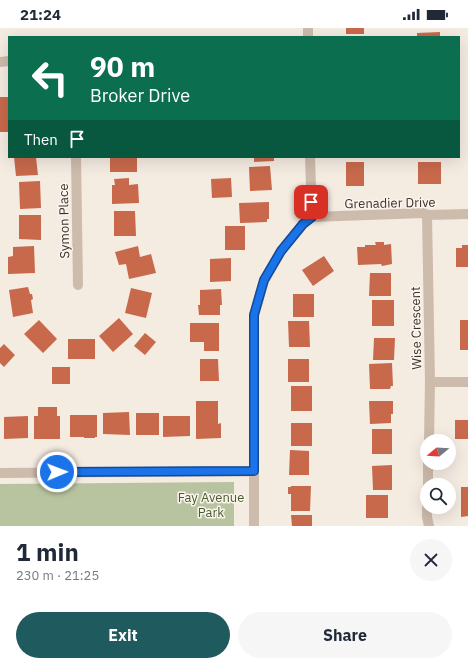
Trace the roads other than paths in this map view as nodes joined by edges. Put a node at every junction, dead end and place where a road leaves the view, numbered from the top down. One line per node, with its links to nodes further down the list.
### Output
1 (76, 158): 6 (street, Symon Place)
2 (310, 158): 5 (street)
3 (468, 214): 4 (street, Grenadier Drive)
4 (427, 215): 5 (street, Grenadier Drive); 7 (street, Wise Crescent)
5 (312, 217): 10 (street)
6 (78, 284)
7 (430, 382): 8 (street); 9 (street, Wise Crescent)
8 (468, 382)
9 (429, 434)
10 (254, 471): 11 (street); 13 (street)
11 (0, 473)
12 (427, 514): 14 (street)
13 (254, 526)
14 (429, 526)

